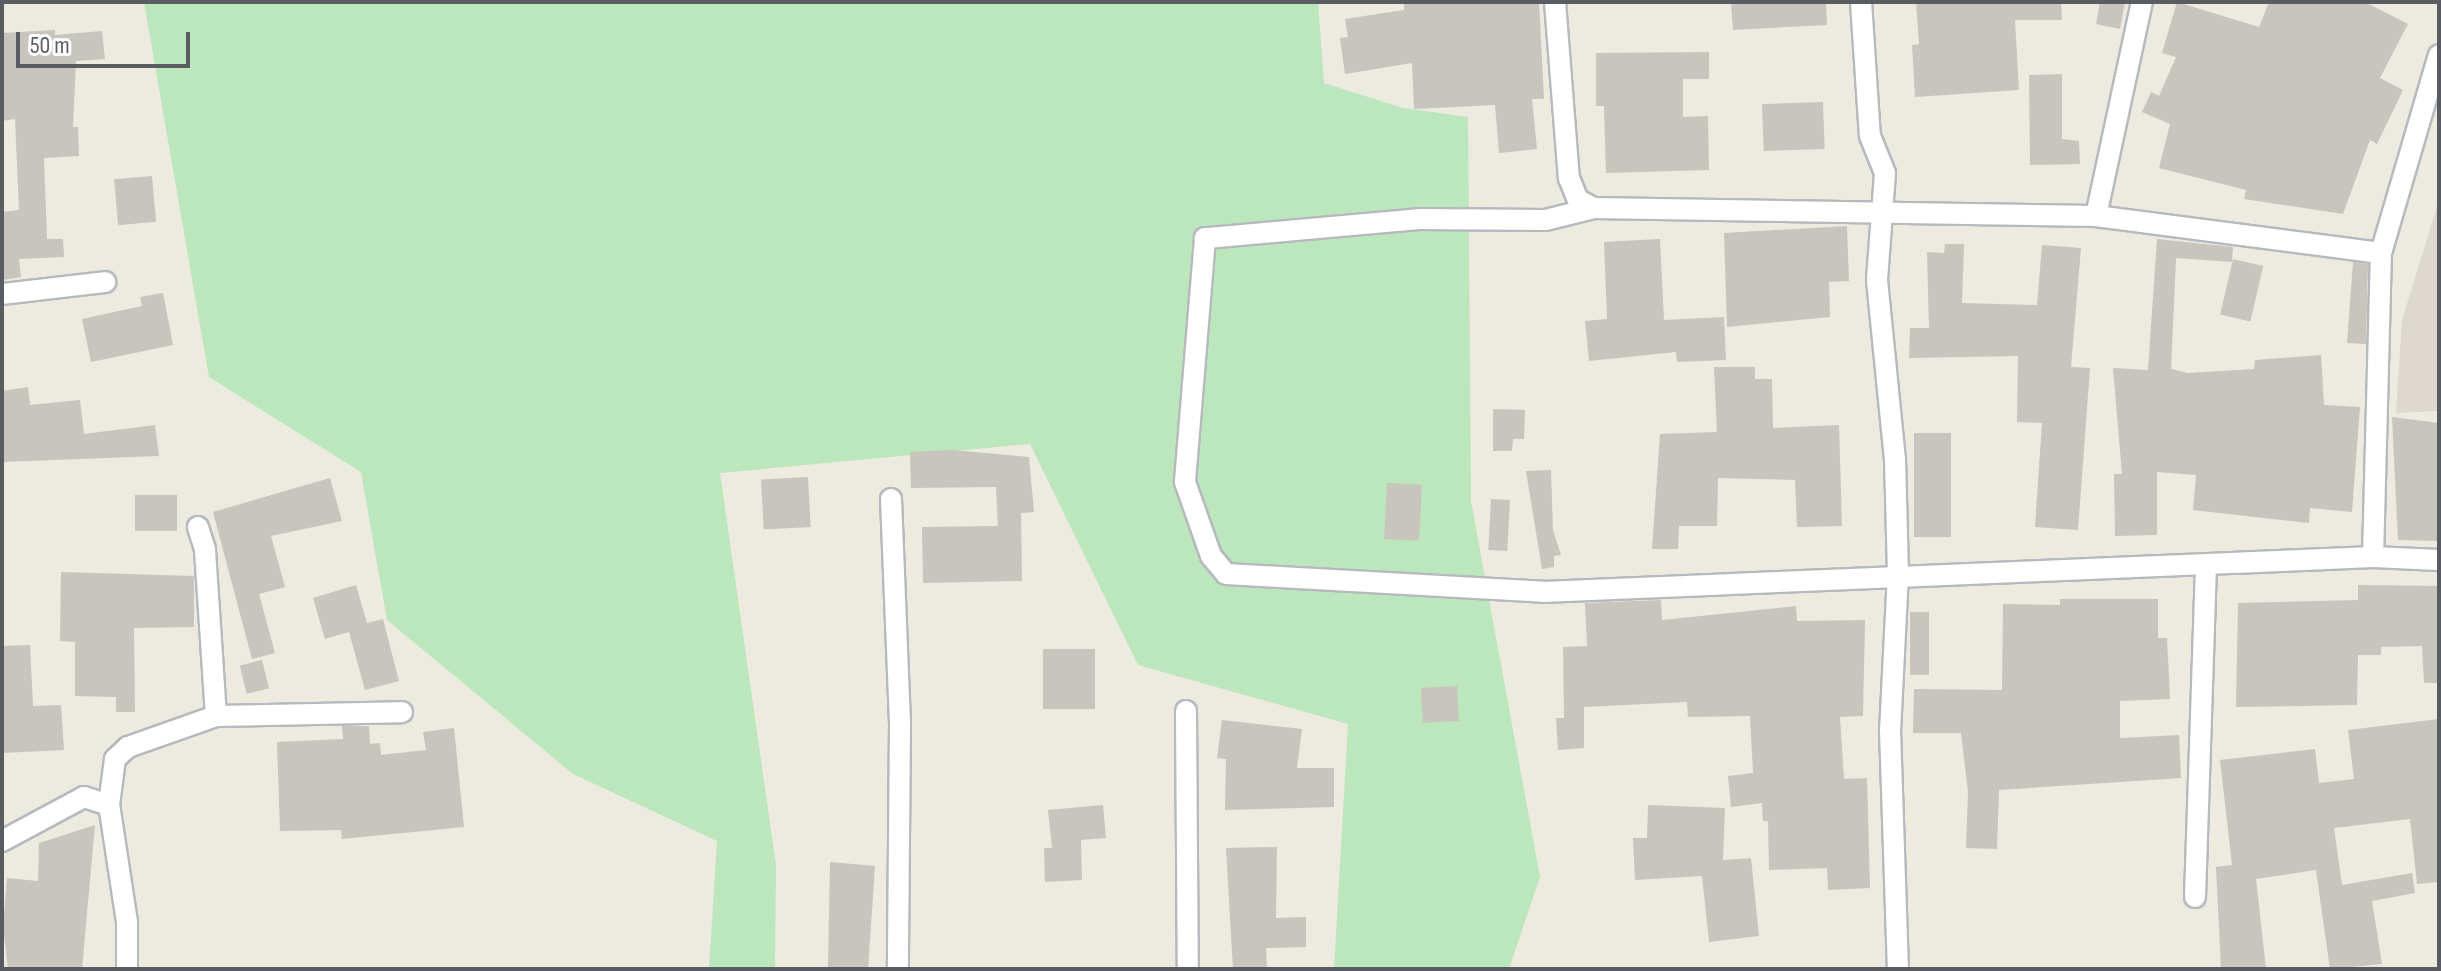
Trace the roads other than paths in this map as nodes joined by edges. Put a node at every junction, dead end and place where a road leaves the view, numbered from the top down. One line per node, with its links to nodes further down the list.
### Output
1 (1555, 2): 5 (street)
2 (1861, 2): 6 (street)
3 (2142, 2): 7 (street)
4 (2439, 55): 8 (street)
5 (1594, 208): 6 (street); 16 (street)
6 (1881, 210): 7 (street); 16 (street)
7 (2096, 216): 8 (street)
8 (2381, 253): 13 (street)
9 (105, 282): 10 (street)
10 (2, 294)
11 (891, 499): 24 (street)
12 (198, 527): 19 (street)
13 (2373, 557): 14 (street); 15 (street)
14 (2439, 560)
15 (2206, 565): 16 (street); 22 (street)
16 (1898, 574): 26 (street)
17 (1186, 711): 25 (street)
18 (402, 712): 19 (street)
19 (216, 716): 20 (street)
20 (109, 805): 21 (street); 23 (street)
21 (2, 841)
22 (2195, 897)
23 (127, 969)
24 (898, 969)
25 (1188, 969)
26 (1898, 969)

